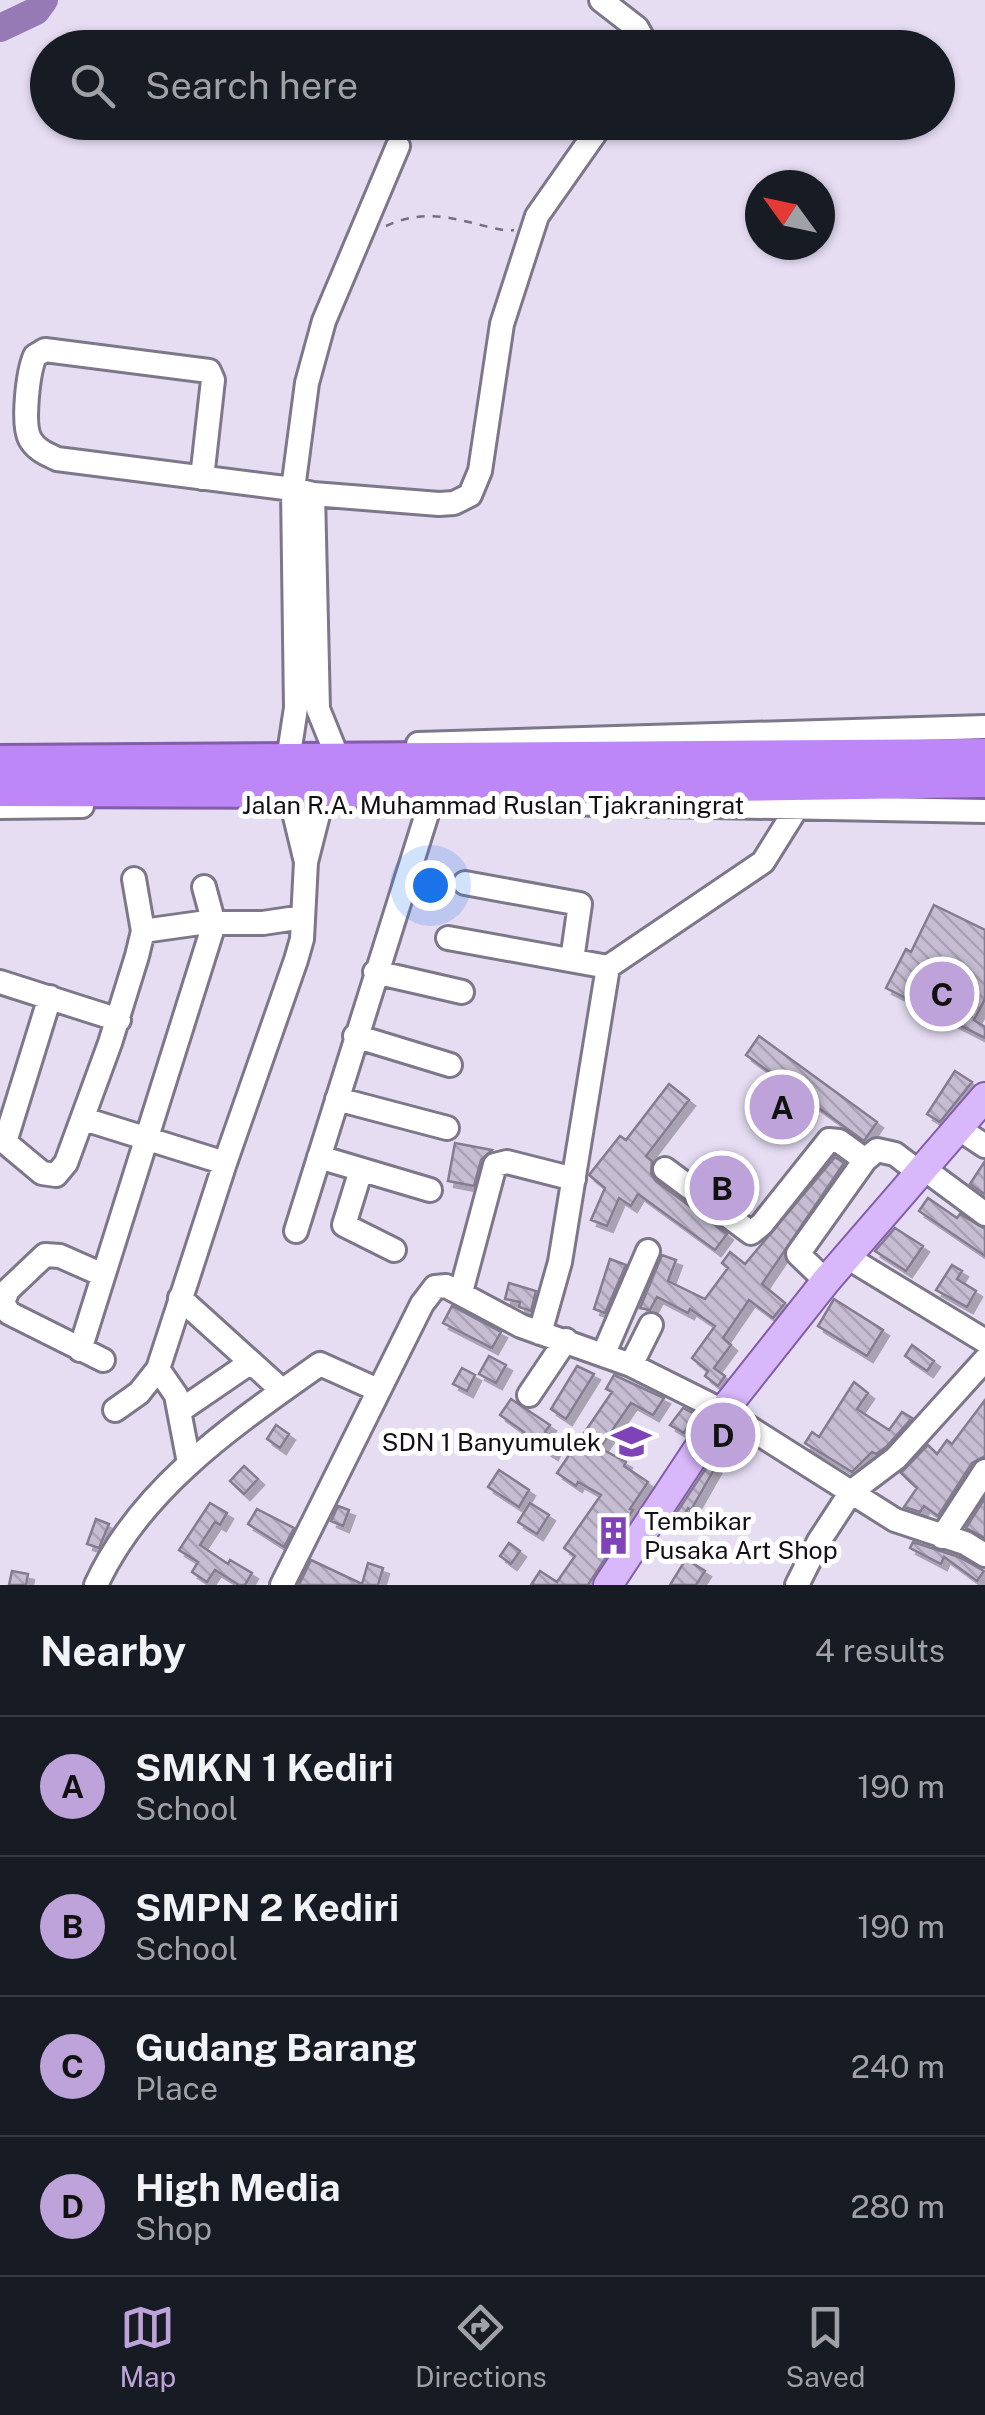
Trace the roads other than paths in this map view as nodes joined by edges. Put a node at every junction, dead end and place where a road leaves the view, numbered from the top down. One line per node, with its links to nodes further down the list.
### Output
1 (601, 0): 2 (street)
2 (637, 30)
3 (590, 140): 6 (street)
4 (398, 146): 6 (street)
5 (202, 478): 5 (street); 6 (street)
6 (303, 492): 10 (street); 11 (street)
7 (985, 727): 8 (street, Jalan R.A. Muhammad Ruslan Tjakraningrat)
8 (428, 744): 11 (street, Jalan R.A. Muhammad Ruslan Tjakraningrat); 14 (highway)
9 (0, 747): 10 (street)
10 (290, 747): 11 (highway)
11 (330, 753): 13 (highway, Jalan R.A. Muhammad Ruslan Tjakraningrat); 14 (highway, Jalan R.A. Muhammad Ruslan Tjakraningrat)
12 (985, 756): 14 (highway, Jalan R.A. Muhammad Ruslan Tjakraningrat)
13 (0, 762)
14 (376, 774): 15 (highway, Jalan R.A. Muhammad Ruslan Tjakraningrat); 17 (highway, Jalan R.A. Muhammad Ruslan Tjakraningrat); 18 (highway)
15 (985, 781)
16 (0, 790): 17 (highway, Jalan R.A. Muhammad Ruslan Tjakraningrat)
17 (319, 799): 18 (street, Jalan R.A. Muhammad Ruslan Tjakraningrat); 20 (street, Jalan R.A. Muhammad Ruslan Tjakraningrat); 25 (street)
18 (427, 800): 19 (street, Jalan R.A. Muhammad Ruslan Tjakraningrat); 31 (street)
19 (798, 806): 21 (street, Jalan R.A. Muhammad Ruslan Tjakraningrat); 30 (street)
20 (0, 807)
21 (985, 811)
22 (134, 879): 27 (street)
23 (465, 884): 29 (street)
24 (204, 886): 26 (street)
25 (302, 917): 26 (street); 48 (street)
26 (214, 924): 27 (street); 43 (street)
27 (143, 931): 35 (street)
28 (448, 938): 29 (street)
29 (572, 960): 30 (street)
30 (608, 966): 52 (street)
31 (376, 972): 33 (street); 36 (street)
32 (0, 982): 34 (street)
33 (462, 992)
34 (50, 997): 35 (street); 44 (street)
35 (118, 1020): 40 (street)
36 (354, 1036): 37 (street); 39 (street)
37 (450, 1065)
38 (985, 1097): 42 (main road)
39 (337, 1099): 41 (street); 46 (street)
40 (84, 1119): 43 (street); 44 (street)
41 (447, 1128)
42 (958, 1128): 45 (street); 51 (main road)
43 (148, 1139): 48 (street); 59 (street)
44 (2, 1140)
45 (985, 1146)
46 (318, 1157): 50 (street); 55 (street)
47 (864, 1160): 49 (street); 51 (street); 60 (street)
48 (224, 1162): 62 (street)
49 (665, 1169)
50 (361, 1170): 53 (street); 56 (street)
51 (922, 1170): 54 (street); 58 (main road)
52 (574, 1179): 61 (street); 64 (street)
53 (430, 1190)
54 (985, 1214)
55 (296, 1230)
56 (394, 1250)
57 (648, 1251): 68 (street)
58 (847, 1257): 60 (main road); 66 (street)
59 (103, 1275): 67 (street); 67 (street)
60 (826, 1282): 79 (main road)
61 (461, 1292): 64 (street); 75 (street)
62 (180, 1298): 71 (street); 73 (street)
63 (652, 1326): 72 (street)
64 (540, 1333): 65 (street)
65 (566, 1340): 68 (street); 76 (street)
66 (985, 1341)
67 (80, 1350): 69 (street)
68 (604, 1354): 72 (street)
69 (103, 1360)
70 (985, 1360): 82 (street)
71 (251, 1362): 74 (street); 78 (street)
72 (631, 1365): 79 (street)
73 (158, 1369): 77 (street); 78 (street)
74 (274, 1382)
75 (378, 1390): 80 (street); 86 (street)
76 (528, 1396)
77 (115, 1410)
78 (180, 1410): 80 (street)
79 (723, 1410): 82 (street); 87 (main road)
80 (190, 1463): 85 (street)
81 (985, 1471): 83 (street)
82 (851, 1492): 83 (street); 88 (street)
83 (942, 1537): 84 (street)
84 (985, 1555)
85 (96, 1585)
86 (282, 1585)
87 (608, 1585)
88 (797, 1585)

